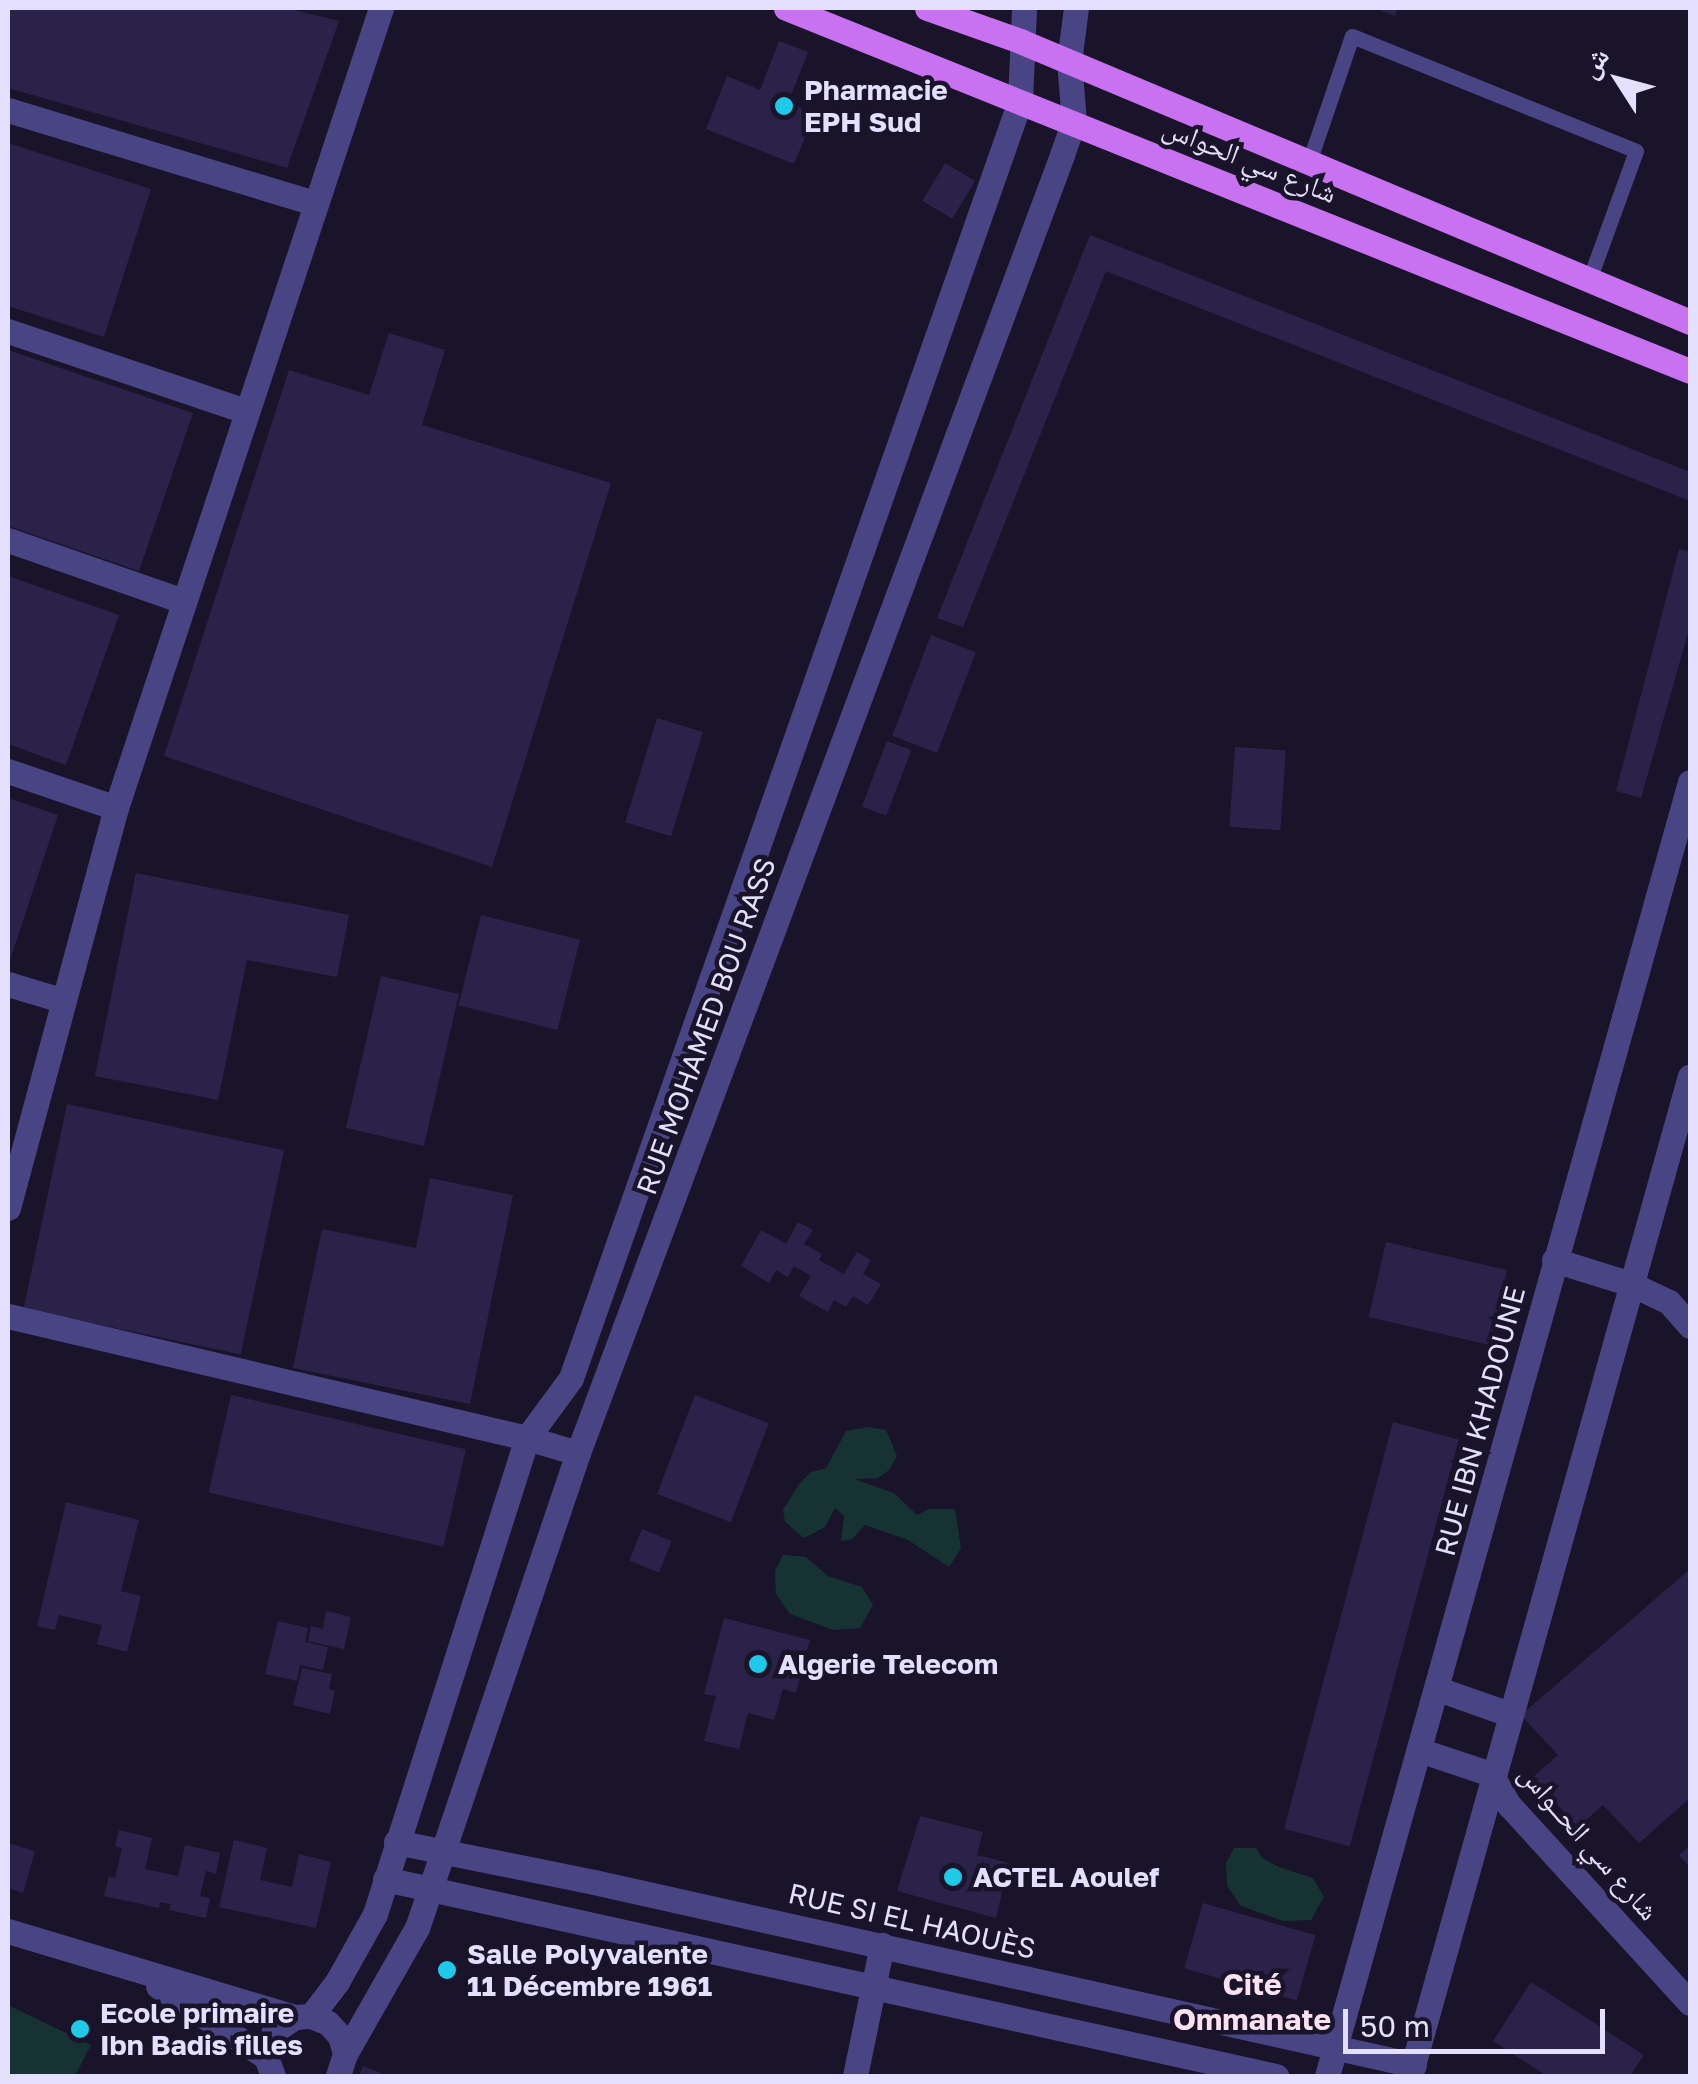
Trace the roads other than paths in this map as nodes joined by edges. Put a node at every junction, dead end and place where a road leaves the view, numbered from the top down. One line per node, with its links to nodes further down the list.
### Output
1 (381, 8): 12 (street)
2 (786, 8): 8 (main road, شارع سي الحواس)
3 (926, 8): 6 (main road, شارع سي الحواس)
4 (1024, 8): 6 (street, RUE MOHAMED BOU RASS)
5 (1076, 8): 7 (street, RUE MOHAMED BOU RASS)
6 (1020, 41): 7 (main road, شارع سي الحواس); 8 (street, RUE MOHAMED BOU RASS)
7 (1070, 62): 10 (street, RUE MOHAMED BOU RASS); 11 (main road, شارع سي الحواس)
8 (1020, 101): 10 (main road, شارع سي الحواس); 32 (street, RUE MOHAMED BOU RASS)
9 (8, 110): 12 (street)
10 (1074, 121): 16 (main road, شارع سي الحواس); 33 (street, RUE MOHAMED BOU RASS)
11 (1308, 165): 13 (main road, شارع سي الحواس); 13 (lane)
12 (314, 202): 17 (street)
13 (1589, 280): 14 (main road, شارع سي الحواس)
14 (1690, 322)
15 (8, 331): 17 (street)
16 (1690, 370)
17 (246, 411): 19 (street)
18 (8, 540): 19 (street)
19 (182, 600): 22 (street)
20 (8, 771): 22 (street)
21 (1690, 782): 28 (street, RUE IBN KHADOUNE)
22 (116, 808): 24 (street)
23 (8, 984): 24 (street)
24 (61, 1000): 26 (street)
25 (1690, 1076): 29 (street)
26 (16, 1139): 27 (street)
27 (8, 1208)
28 (1554, 1260): 29 (street); 34 (street, RUE IBN KHADOUNE)
29 (1631, 1284): 31 (street); 35 (street)
30 (8, 1316): 32 (street)
31 (1690, 1326)
32 (528, 1438): 33 (street); 38 (street, RUE MOHAMED BOU RASS)
33 (578, 1453): 39 (street, RUE MOHAMED BOU RASS)
34 (1438, 1689): 35 (street); 36 (street, RUE IBN KHADOUNE)
35 (1509, 1714): 37 (street)
36 (1422, 1751): 37 (street, شارع سي الحــواس); 50 (street, RUE IBN KHADOUNE)
37 (1491, 1774): 47 (street, شارع سي الحــواس); 53 (street)
38 (396, 1842): 39 (street, RUE SI EL HAOUÈS); 40 (street, RUE MOHAMED BOU RASS)
39 (443, 1852): 41 (street, RUE MOHAMED BOU RASS); 43 (street, RUE SI EL HAOUÈS)
40 (385, 1879): 41 (street); 49 (street, RUE MOHAMED BOU RASS)
41 (431, 1889): 46 (street); 51 (street, RUE MOHAMED BOU RASS)
42 (8, 1931): 44 (street)
43 (882, 1945): 45 (street, RUE SI EL HAOUÈS); 46 (street)
44 (137, 1972): 49 (street); 52 (street)
45 (1005, 1973): 48 (street); 50 (street, RUE SI EL HAOUÈS)
46 (874, 1987): 48 (street); 54 (street)
47 (1690, 2003)
48 (997, 2015): 55 (street)
49 (304, 2016): 51 (street); 52 (street, RUE MOHAMED BOU RASS)
50 (1336, 2046): 53 (street, RUE SI EL HAOUÈS); 56 (street, RUE IBN KHADOUNE)
51 (341, 2065)
52 (267, 2069)
53 (1412, 2071)
54 (855, 2076)
55 (1276, 2076)
56 (1327, 2076)

